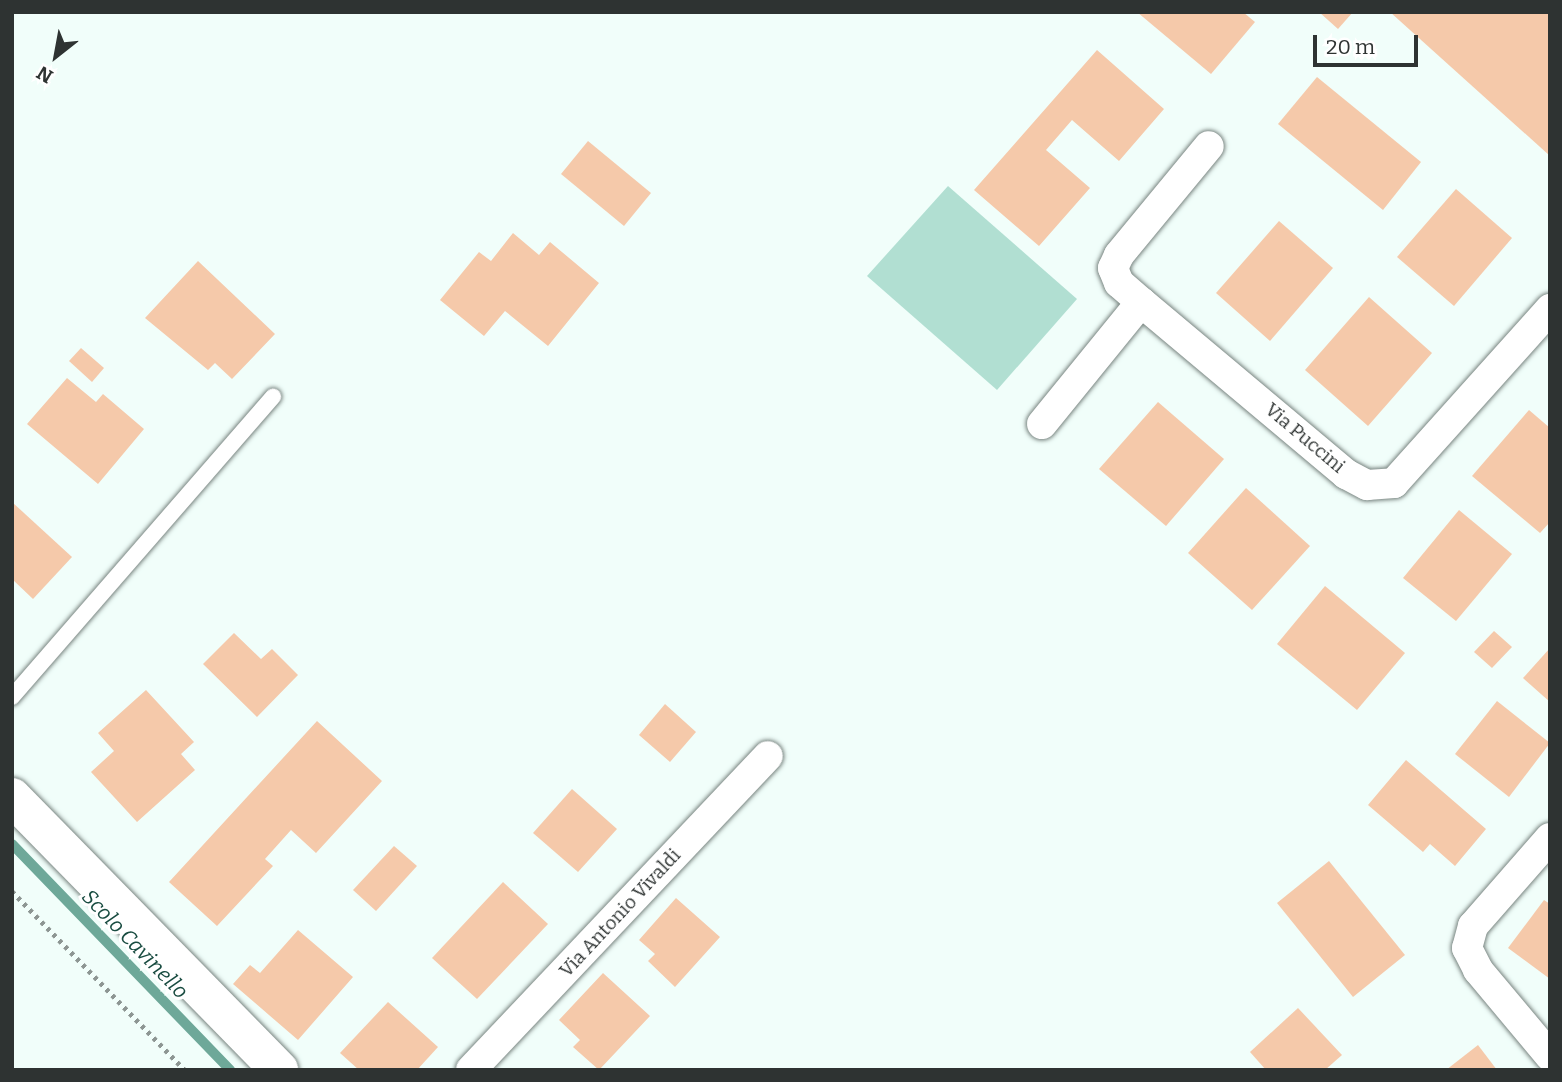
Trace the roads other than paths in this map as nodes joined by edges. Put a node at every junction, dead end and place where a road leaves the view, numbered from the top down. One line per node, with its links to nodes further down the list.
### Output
1 (1209, 146): 2 (street, Via Puccini)
2 (1141, 302): 3 (street, Via Puccini); 5 (street)
3 (1550, 309)
4 (273, 397): 6 (lane)
5 (1042, 424)
6 (12, 697)
7 (768, 756): 12 (street, Via Antonio Vivaldi)
8 (12, 797): 11 (street)
9 (1550, 838): 10 (street)
10 (1550, 1056)
11 (279, 1070)
12 (471, 1070)

